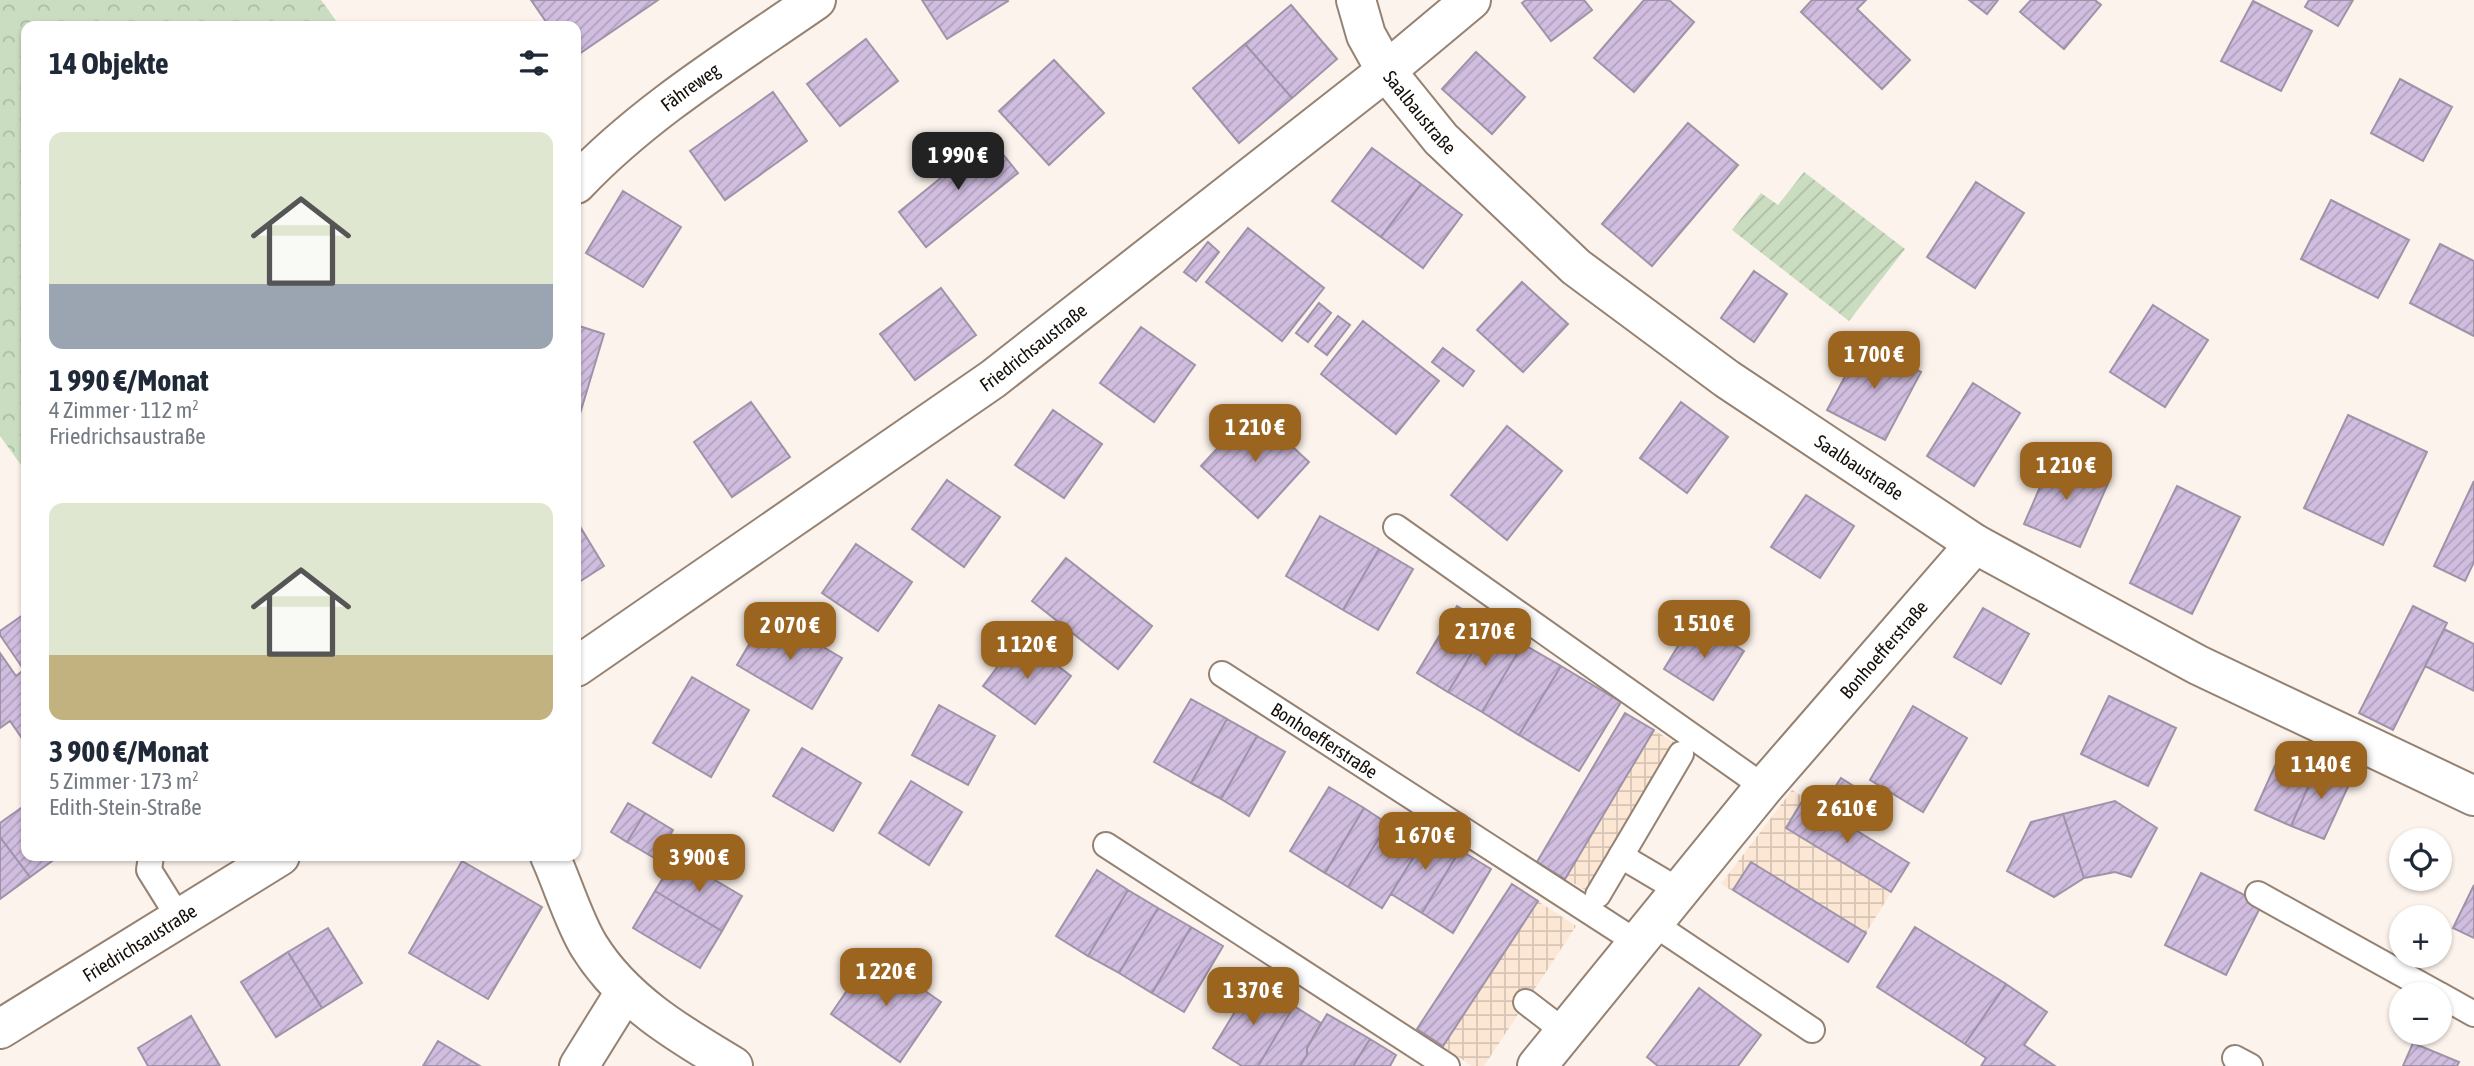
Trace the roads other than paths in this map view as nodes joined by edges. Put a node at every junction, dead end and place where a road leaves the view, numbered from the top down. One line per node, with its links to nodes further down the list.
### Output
1 (816, 0): 5 (street, Fähreweg)
2 (1356, 0): 4 (street, Saalbaustraße)
3 (1471, 0): 4 (street, Friedrichsaustraße)
4 (1387, 71): 7 (street, Saalbaustraße); 8 (street, Friedrichsaustraße)
5 (581, 178)
6 (1396, 527): 11 (lane)
7 (1975, 544): 11 (street, Bonhoefferstraße); 12 (street, Saalbaustraße)
8 (581, 664)
9 (1223, 674): 22 (lane, Bonhoefferstraße)
10 (1678, 765): 14 (lane)
11 (1764, 787): 18 (street, Bonhoefferstraße)
12 (2474, 796)
13 (1106, 845): 33 (lane)
14 (1621, 856): 18 (lane); 20 (lane)
15 (150, 861): 21 (lane)
16 (272, 861): 21 (street, Friedrichsaustraße)
17 (552, 861): 24 (street)
18 (1680, 891): 22 (street, Bonhoefferstraße)
19 (2258, 894): 23 (lane)
20 (1598, 895)
21 (179, 918): 28 (street, Friedrichsaustraße)
22 (1646, 934): 29 (lane); 30 (street, Bonhoefferstraße)
23 (2416, 982)
24 (625, 992): 31 (street); 32 (street)
25 (1526, 1002): 30 (lane)
26 (2452, 1002): 27 (lane)
27 (2474, 1014)
28 (0, 1029)
29 (1812, 1030)
30 (1565, 1032): 34 (street, Bonhoefferstraße)
31 (579, 1066)
32 (733, 1066)
33 (1447, 1066)
34 (1537, 1066)

